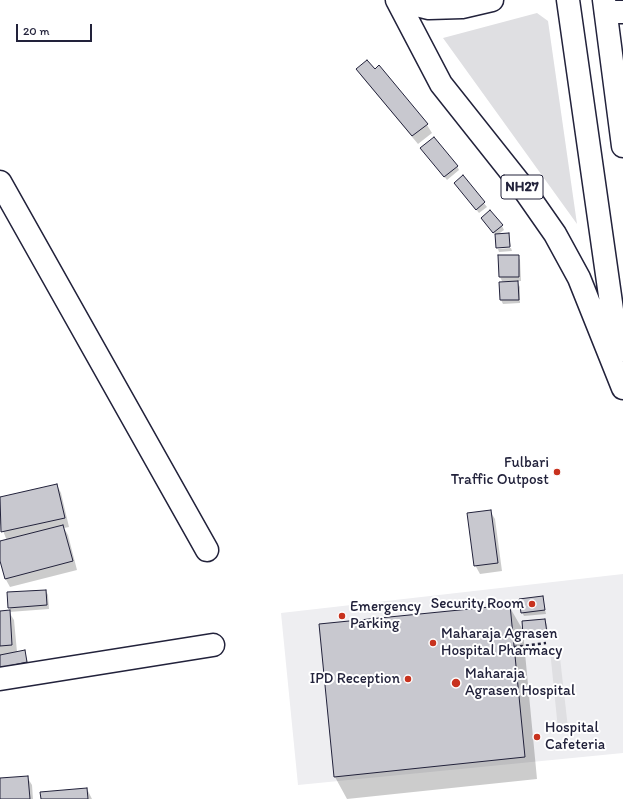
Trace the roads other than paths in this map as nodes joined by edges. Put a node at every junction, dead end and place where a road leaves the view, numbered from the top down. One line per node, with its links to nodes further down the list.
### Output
1 (397, 0): 2 (main road, NH27); 7 (main road, NH27)
2 (492, 0)
3 (568, 0): 7 (main road, NH27)
4 (611, 8): 5 (main road)
5 (623, 146)
6 (0, 182): 8 (main road)
7 (623, 386)
8 (207, 550)
9 (213, 645): 10 (main road)
10 (0, 679)

